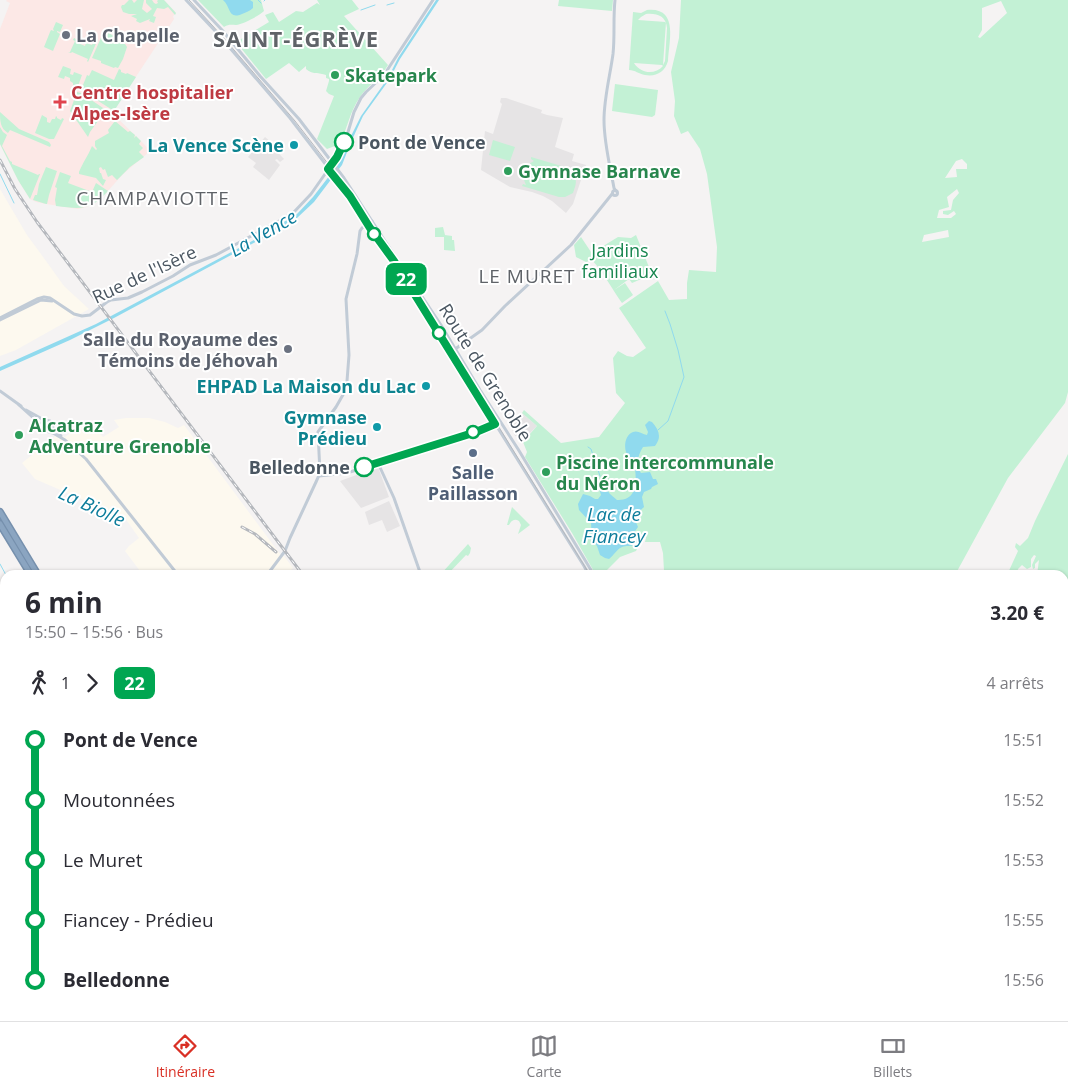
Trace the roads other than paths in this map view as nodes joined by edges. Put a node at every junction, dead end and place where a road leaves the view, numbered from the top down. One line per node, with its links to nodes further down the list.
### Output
1 (186, 0): 6 (street, Route de Grenoble)
2 (194, 0): 5 (street, Route de Grenoble)
3 (433, 0): 5 (street, Rue de l'Isère)
4 (615, 0): 10 (street)
5 (333, 164): 6 (street, Rue de l'Isère); 7 (street, Route de Grenoble)
6 (329, 170): 8 (street, Route de Grenoble); 9 (street, Rue de l'Isère)
7 (372, 221): 8 (street); 10 (street, Route de Grenoble)
8 (368, 224): 11 (street, Route de Grenoble); 21 (street)
9 (0, 319)
10 (456, 348): 11 (street); 30 (street, Route de Grenoble)
11 (451, 352): 16 (street, Route de Grenoble)
12 (0, 391): 13 (street)
13 (19, 405): 14 (street); 15 (street)
14 (44, 420): 15 (street); 17 (street)
15 (40, 425): 18 (street)
16 (496, 425): 20 (street); 29 (street, Route de Grenoble)
17 (52, 426): 18 (street); 19 (street)
18 (48, 431): 19 (street)
19 (65, 440): 26 (street)
20 (378, 463): 21 (street); 28 (street)
21 (319, 476): 27 (street)
22 (0, 512): 25 (highway)
23 (0, 524): 24 (highway)
24 (28, 570)
25 (35, 570)
26 (174, 570)
27 (271, 570)
28 (420, 570)
29 (586, 570)
30 (591, 570)

